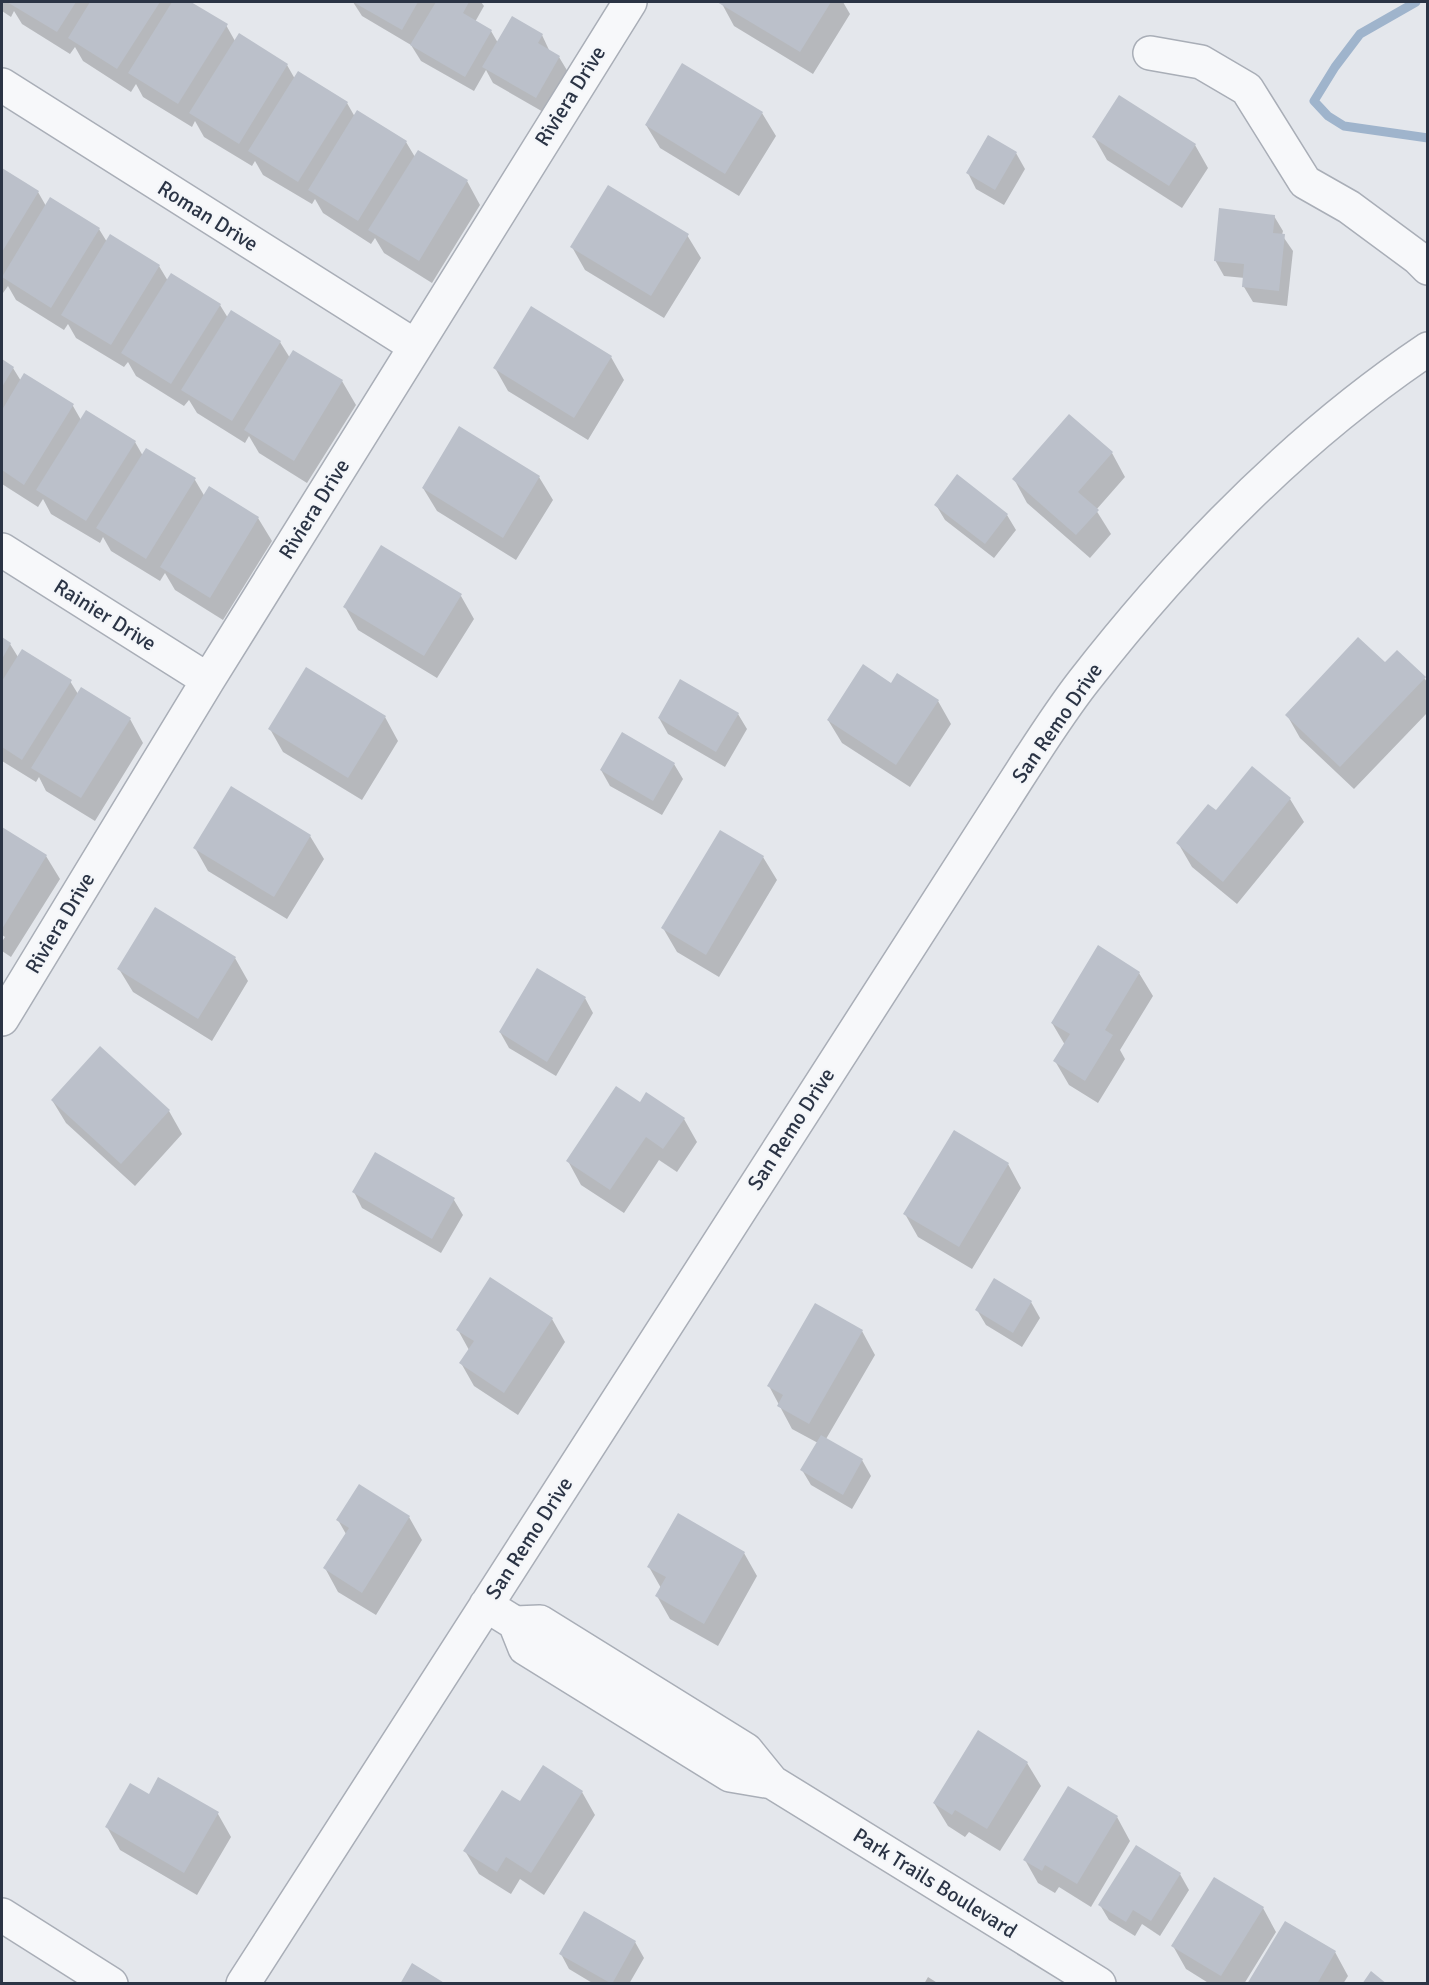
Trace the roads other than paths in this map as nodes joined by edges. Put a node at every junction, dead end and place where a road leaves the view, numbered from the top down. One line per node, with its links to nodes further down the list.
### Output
1 (626, 3): 5 (street, Riviera Drive)
2 (1150, 53): 4 (street)
3 (2, 85): 5 (street, Roman Drive)
4 (1428, 268)
5 (415, 346): 8 (street, Riviera Drive)
6 (1428, 350): 10 (street, San Remo Drive)
7 (2, 550): 8 (street, Rainier Drive)
8 (208, 680): 9 (street, Riviera Drive)
9 (2, 1019)
10 (486, 1605): 12 (street, Park Trails Boulevard); 14 (street, San Remo Drive)
11 (2, 1915): 13 (street)
12 (1087, 1980)
13 (111, 1983)
14 (243, 1983)

